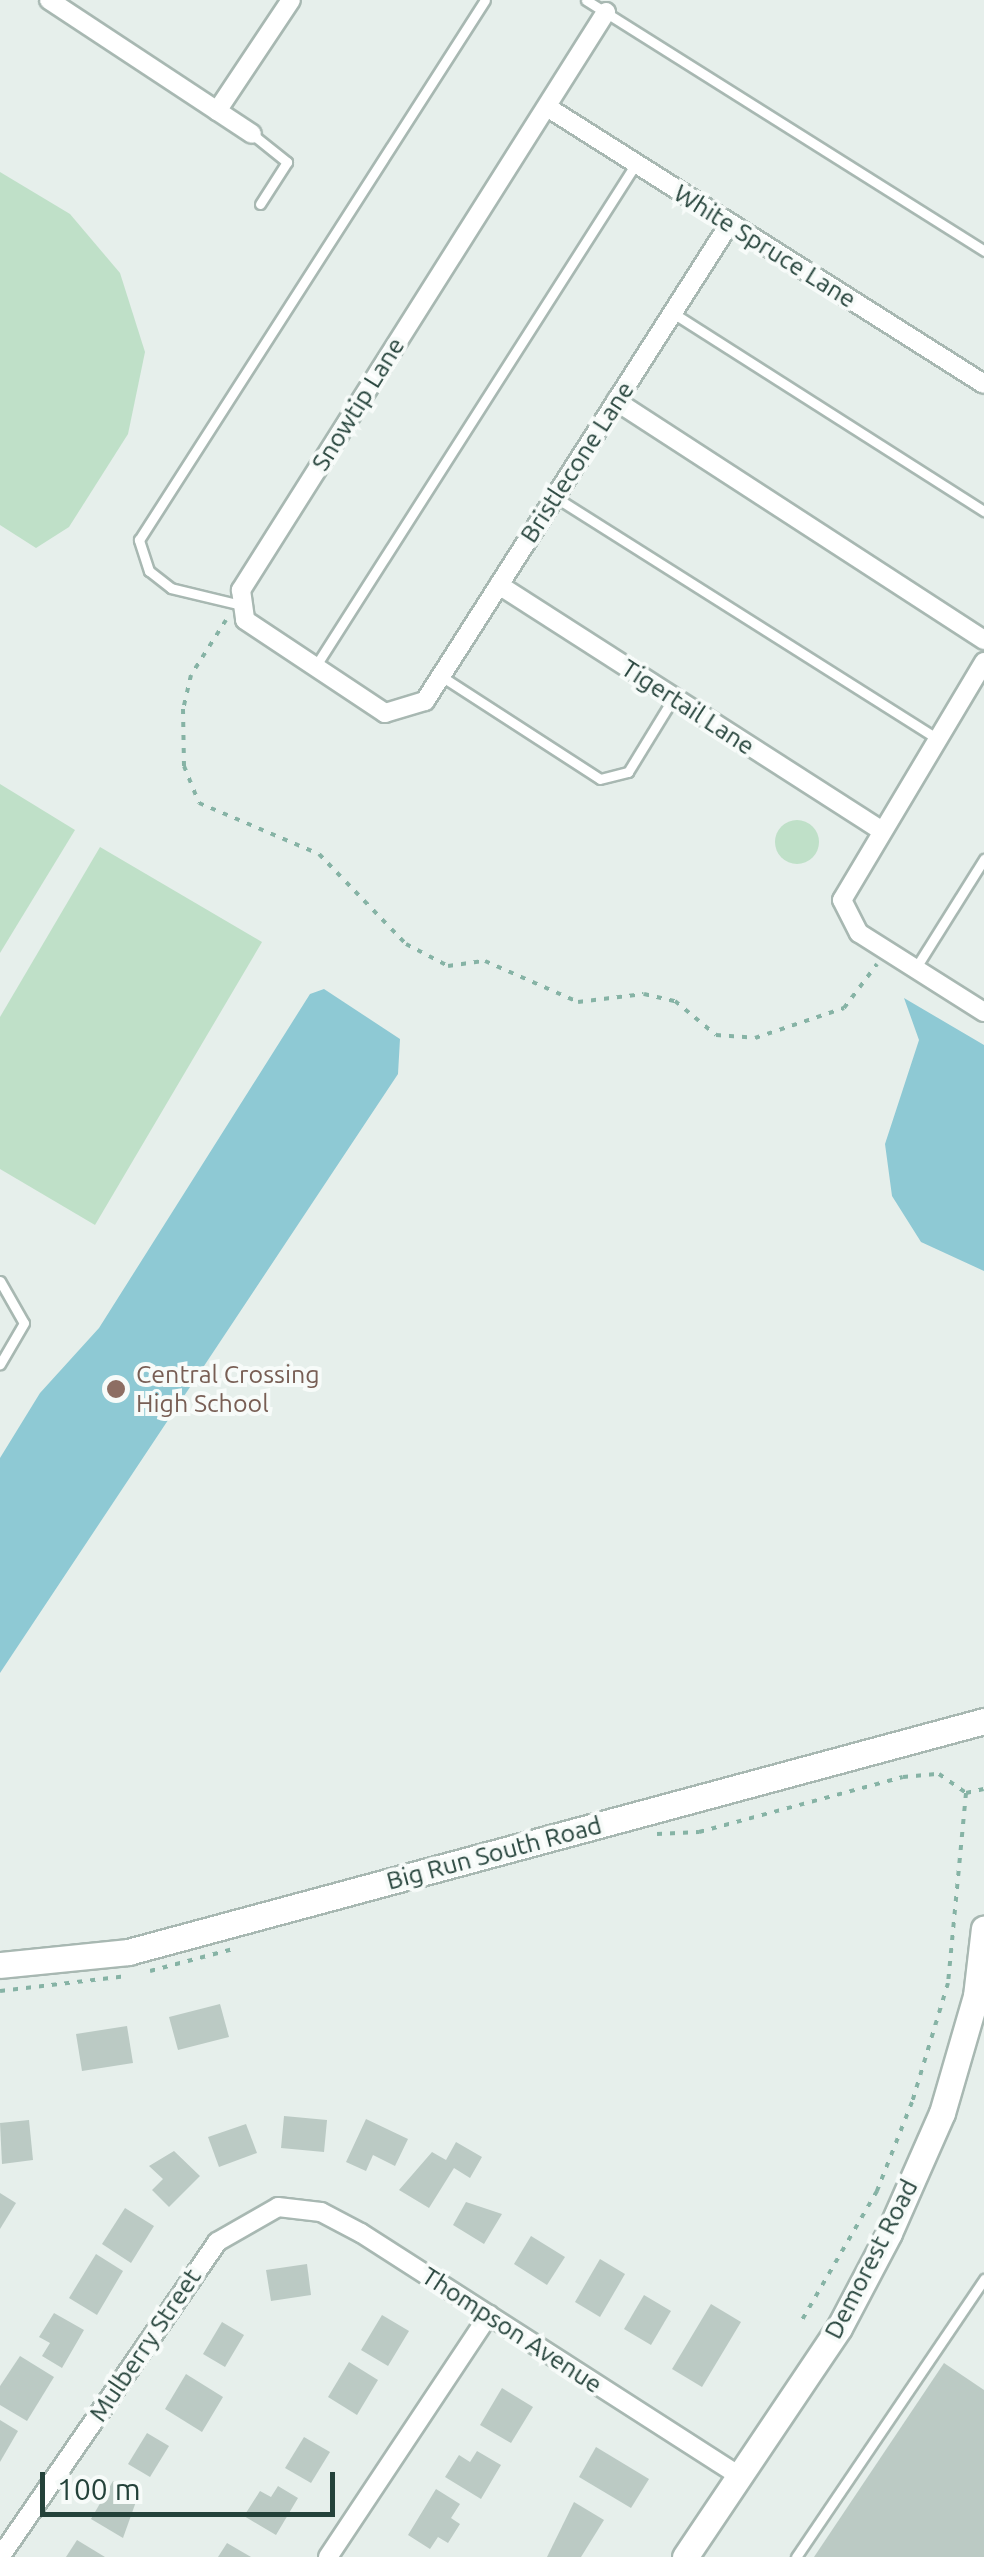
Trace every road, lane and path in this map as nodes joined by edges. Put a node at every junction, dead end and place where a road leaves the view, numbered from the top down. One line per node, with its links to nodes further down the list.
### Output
1 (50, 0): 7 (street)
2 (291, 0): 7 (street)
3 (485, 0): 19 (lane)
4 (586, 0): 5 (lane)
5 (606, 12): 6 (street, Snowtip Lane); 12 (lane)
6 (546, 108): 9 (street, White Spruce Lane); 19 (street, Snowtip Lane)
7 (217, 111): 8 (street)
8 (252, 134): 10 (lane)
9 (635, 165): 11 (street, White Spruce Lane); 22 (lane)
10 (260, 204)
11 (730, 224): 13 (street, Bristlecone Lane); 14 (street, White Spruce Lane)
12 (984, 251)
13 (672, 313): 15 (street, Bristlecone Lane); 17 (lane)
14 (984, 384)
15 (616, 401): 16 (street, Bristlecone Lane); 20 (street)
16 (555, 497): 18 (street, Bristlecone Lane); 25 (lane)
17 (984, 510)
18 (499, 585): 23 (street, Bristlecone Lane); 24 (street, Tigertail Lane)
19 (237, 604): 22 (street); 28 (path)
20 (984, 640)
21 (984, 662): 25 (street)
22 (314, 669): 23 (street, Bristlecone Lane)
23 (441, 676): 24 (lane)
24 (674, 698): 26 (street, Tigertail Lane)
25 (935, 738): 26 (street)
26 (877, 828): 28 (street)
27 (984, 859): 29 (lane)
28 (885, 950): 29 (street)
29 (915, 969): 30 (street)
30 (984, 1012)
31 (0, 1281): 32 (lane)
32 (0, 1364)
33 (984, 1721): 39 (street, Big Run South Road)
34 (984, 1790): 35 (path)
35 (966, 1793): 36 (path); 45 (path)
36 (653, 1834)
37 (984, 1928): 41 (street, Demorest Road)
38 (243, 1946): 40 (path)
39 (0, 1965)
40 (0, 1990)
41 (980, 1996): 46 (street, Demorest Road)
42 (278, 2207): 44 (street, Thompson Avenue); 47 (street, Mulberry Street)
43 (982, 2286): 50 (lane)
44 (489, 2316): 46 (street, Thompson Avenue); 48 (street)
45 (799, 2325)
46 (738, 2476): 49 (street, Demorest Road)
47 (0, 2557)
48 (328, 2557)
49 (685, 2557)
50 (796, 2557)

